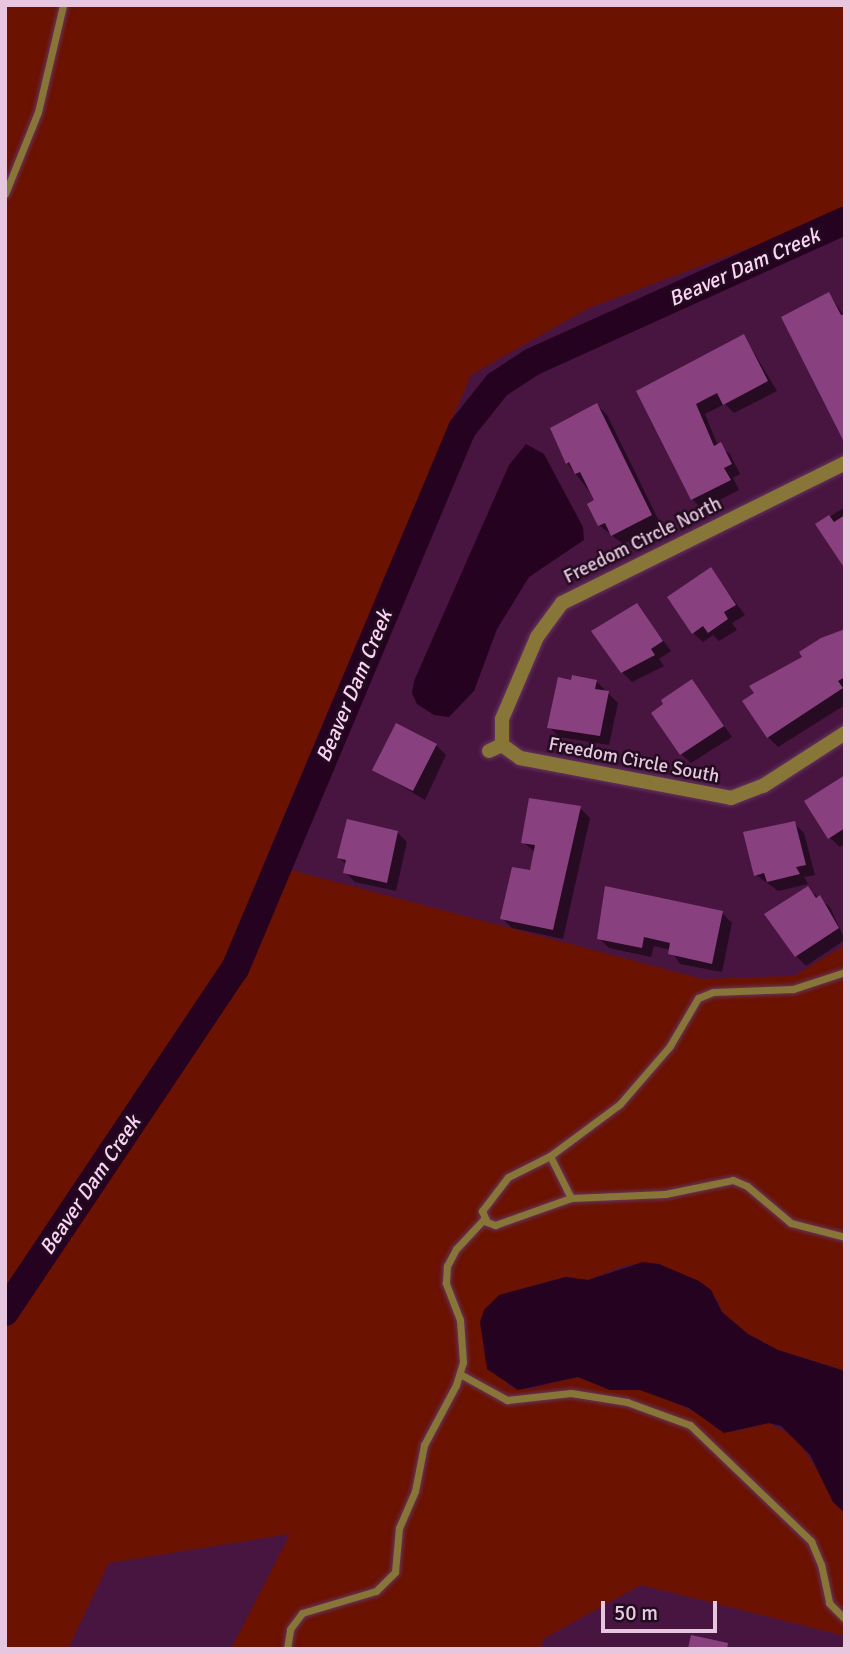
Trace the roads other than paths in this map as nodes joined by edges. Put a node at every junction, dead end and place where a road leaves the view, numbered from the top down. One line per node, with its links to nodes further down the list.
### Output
1 (63, 5): 2 (lane)
2 (5, 194)
3 (845, 463): 5 (street, Freedom Circle North)
4 (845, 733): 5 (street, Freedom Circle South)
5 (495, 748)
6 (845, 972): 7 (lane)
7 (550, 1156): 8 (lane); 9 (lane)
8 (571, 1198): 9 (lane); 10 (lane)
9 (485, 1219): 11 (lane)
10 (845, 1237)
11 (460, 1374): 12 (lane); 13 (lane)
12 (845, 1619)
13 (287, 1649)

